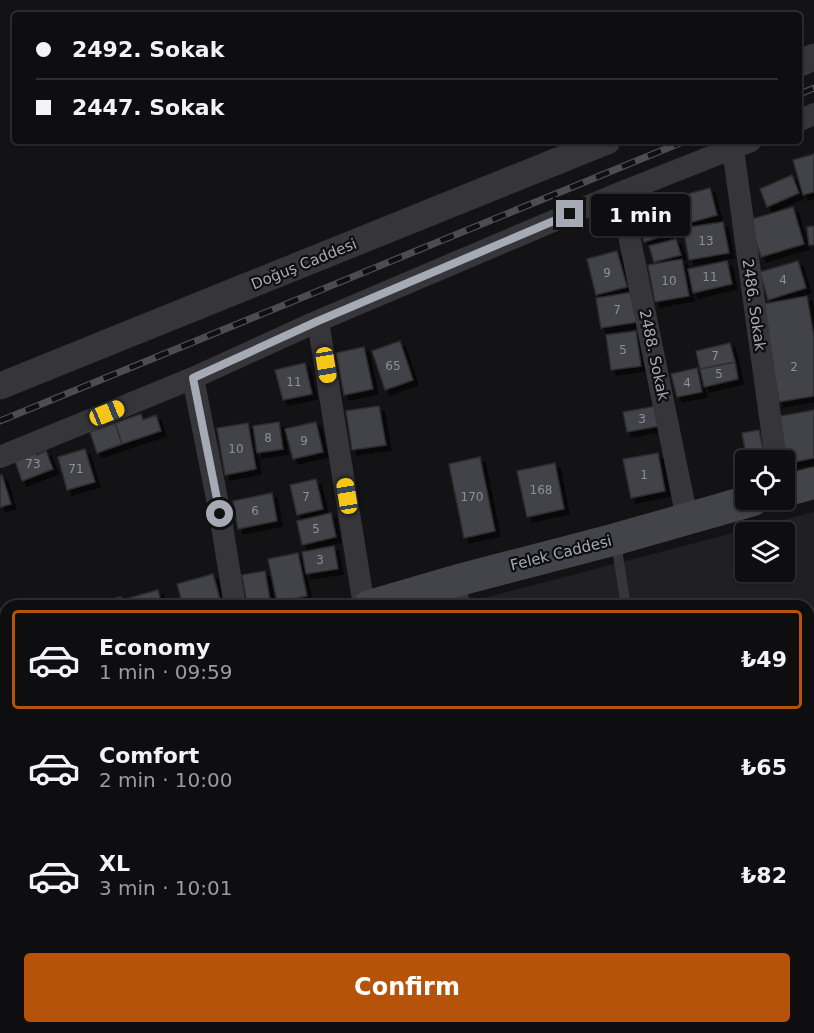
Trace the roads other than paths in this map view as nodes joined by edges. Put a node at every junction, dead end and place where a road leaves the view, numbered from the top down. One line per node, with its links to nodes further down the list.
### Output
1 (601, 144): 6 (street, Doğuş Caddesi)
2 (742, 145): 3 (street); 7 (street, 2486. Sokak)
3 (612, 196): 4 (street); 12 (street, 2488. Sokak)
4 (318, 321): 5 (street); 16 (street)
5 (193, 378): 8 (street); 15 (street)
6 (0, 386)
7 (775, 450)
8 (0, 457)
9 (814, 483): 10 (main road)
10 (795, 488)
11 (735, 505): 12 (main road, Felek Caddesi)
12 (687, 518): 13 (main road, Felek Caddesi)
13 (616, 539): 14 (main road, Felek Caddesi); 18 (lane)
14 (457, 593): 17 (main road, Felek Caddesi)
15 (234, 600)
16 (366, 600)
17 (409, 600)
18 (625, 600)

